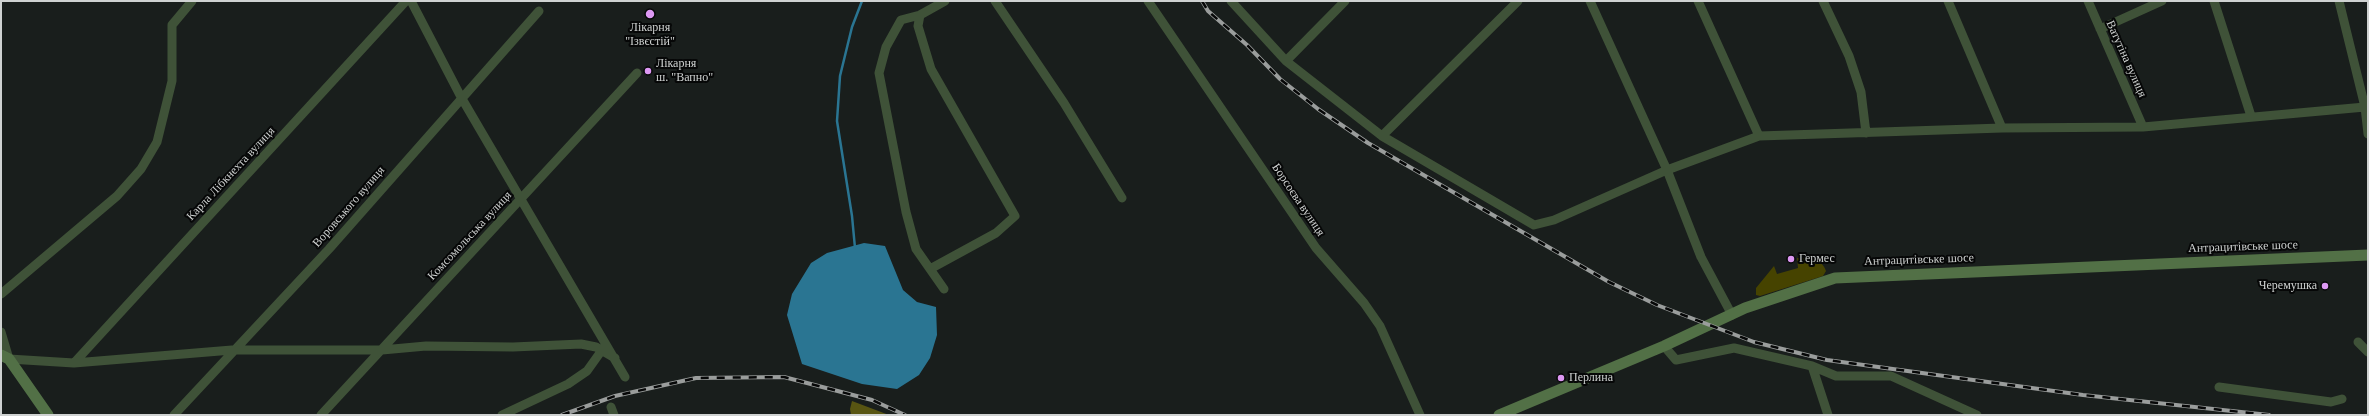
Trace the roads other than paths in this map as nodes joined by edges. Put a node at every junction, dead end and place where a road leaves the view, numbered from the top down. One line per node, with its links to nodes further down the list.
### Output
1 (192, 1): 38 (street)
2 (406, 1): 49 (street, Карла Лібкнехта вулиця)
3 (411, 1): 23 (street)
4 (945, 1): 19 (street)
5 (995, 1): 34 (street)
6 (1148, 1): 58 (street, Борсоєва вулиця)
7 (1231, 1): 21 (street)
8 (1344, 1): 21 (street)
9 (1518, 1): 30 (street)
10 (1590, 1): 32 (street)
11 (1698, 1): 31 (street)
12 (1823, 1): 28 (street)
13 (1948, 1): 27 (street)
14 (2088, 1): 20 (street, Ватутіна вулиця)
15 (2162, 1): 20 (street)
16 (2339, 1): 24 (street)
17 (2215, 2): 25 (street)
18 (539, 11): 23 (street, Воровського вулиця)
19 (920, 14): 36 (street); 36 (street)
20 (2100, 29): 26 (street, Ватутіна вулиця)
21 (1286, 61): 30 (street)
22 (637, 73): 33 (street, Комсомольська вулиця)
23 (461, 97): 33 (street); 43 (street, Воровського вулиця)
24 (2365, 107): 25 (street); 29 (street)
25 (2251, 116): 26 (street)
26 (2143, 127): 27 (street)
27 (2002, 128): 28 (street)
28 (1866, 133): 31 (street)
29 (2368, 134)
30 (1382, 136): 32 (street)
31 (1759, 136): 32 (street)
32 (1667, 170): 39 (street)
33 (521, 198): 44 (street, Комсомольська вулиця); 48 (street)
34 (1122, 198)
35 (2368, 255): 39 (main road, Антрацитівське шосе)
36 (930, 269): 37 (street)
37 (944, 289)
38 (1, 294)
39 (1732, 315): 42 (main road, Антрацитівське шосе)
40 (1, 332): 47 (street)
41 (2358, 342): 46 (street)
42 (1664, 346): 50 (street); 59 (main road, Антрацитівське шосе)
43 (232, 350): 44 (street); 49 (street); 55 (street, Воровського вулиця)
44 (382, 350): 45 (street); 56 (street, Комсомольська вулиця)
45 (602, 350): 48 (street); 57 (street)
46 (2368, 352)
47 (5, 357): 49 (street); 54 (main road)
48 (615, 358): 51 (street)
49 (74, 363)
50 (1812, 366): 60 (street); 61 (street)
51 (625, 377)
52 (2220, 388): 53 (street)
53 (2342, 399)
54 (48, 415)
55 (174, 415)
56 (321, 415)
57 (502, 415)
58 (1420, 415)
59 (1499, 415)
60 (1828, 415)
61 (1977, 415)

